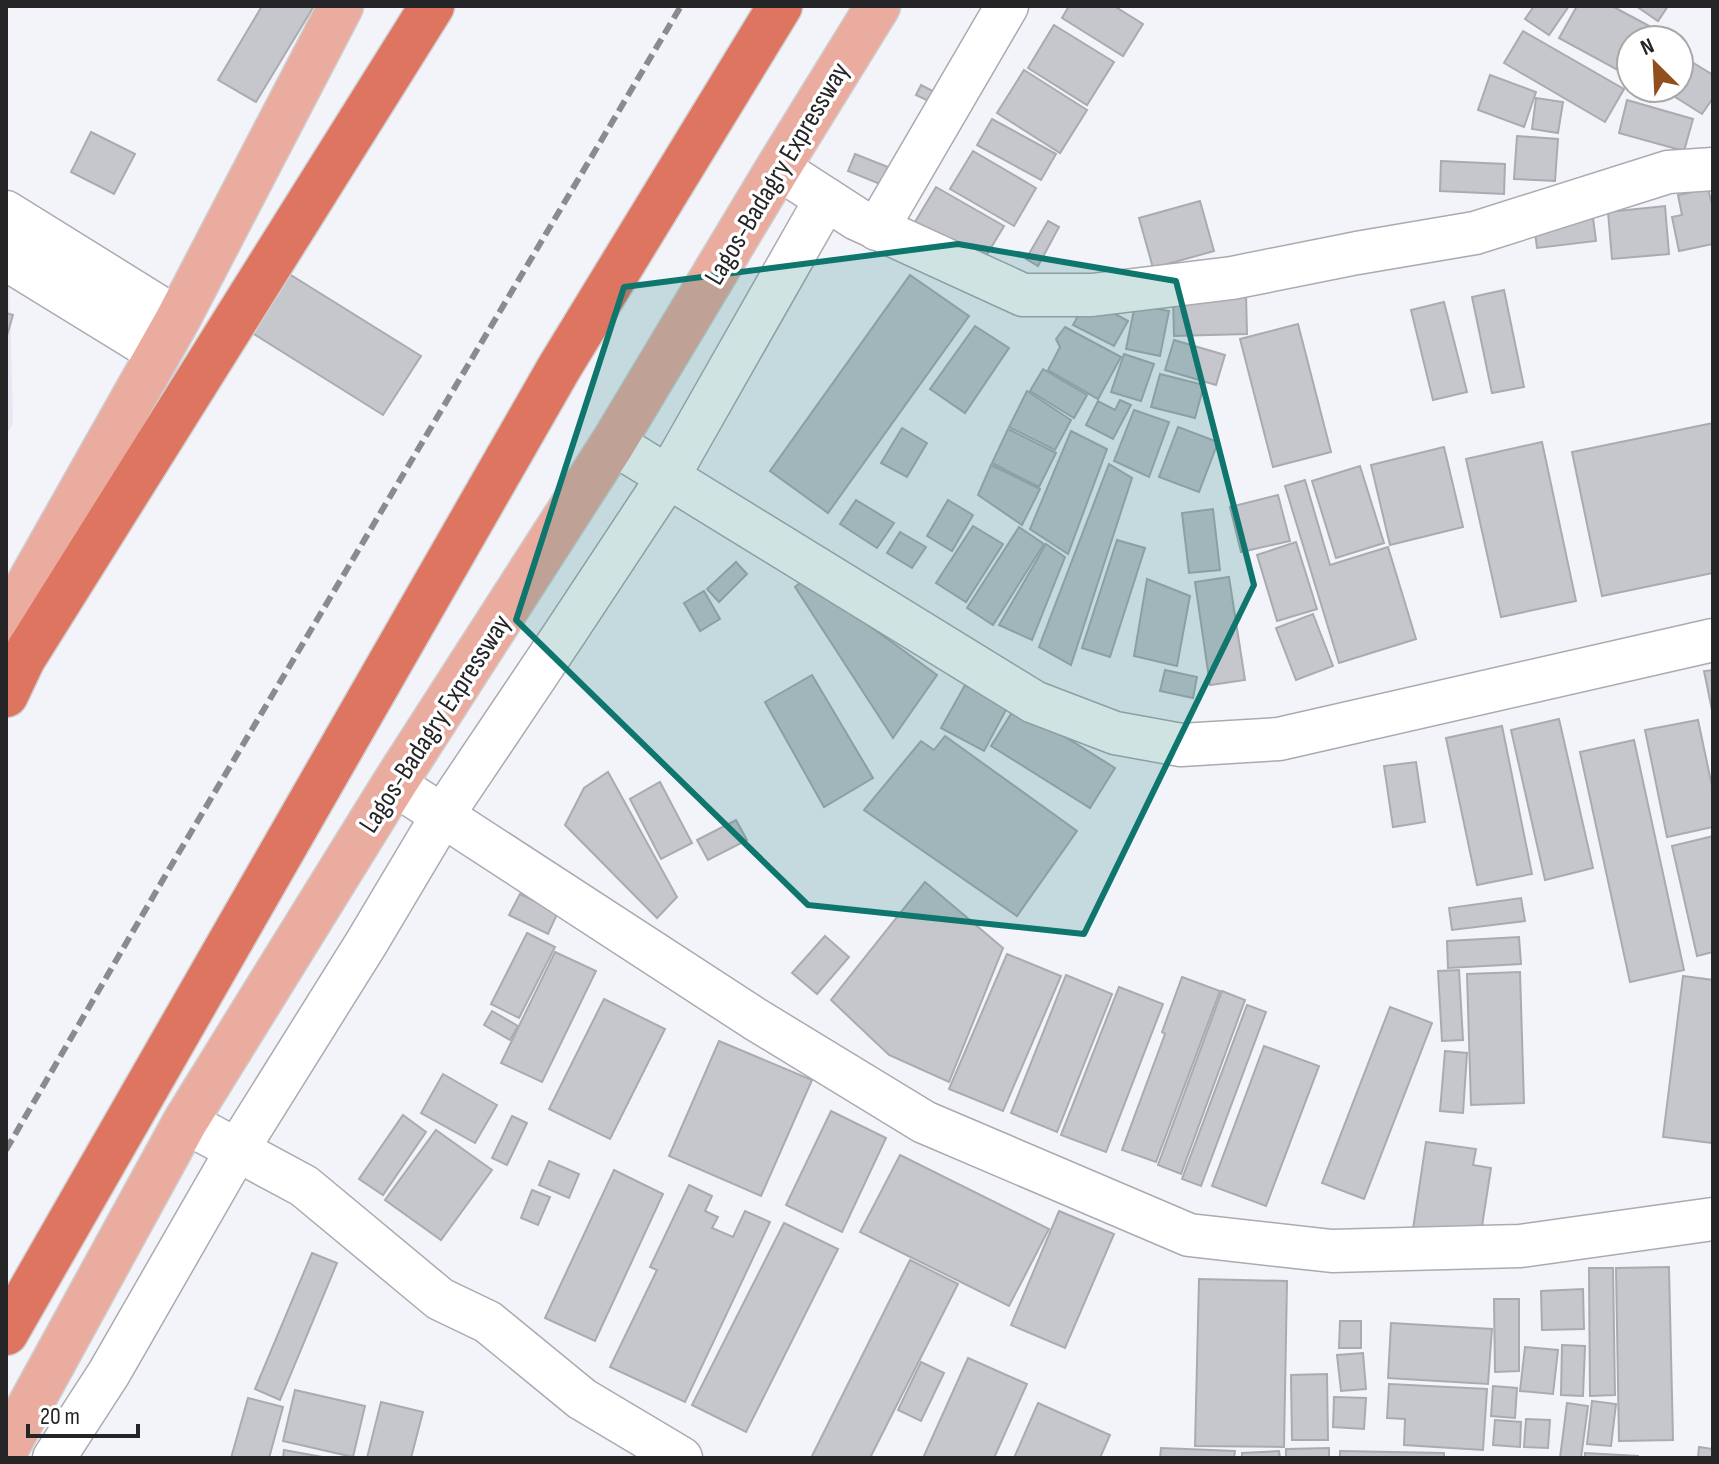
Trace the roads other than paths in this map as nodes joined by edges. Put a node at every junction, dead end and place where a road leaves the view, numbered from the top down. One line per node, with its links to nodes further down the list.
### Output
1 (341, 6): 12 (main road)
2 (432, 6): 17 (highway)
3 (780, 6): 23 (highway)
4 (878, 6): 6 (main road, Lagos-Badagry Expressway)
5 (1007, 6): 10 (street)
6 (778, 168): 8 (street); 13 (main road, Lagos-Badagry Expressway)
7 (1713, 169): 10 (street)
8 (826, 199): 10 (street); 14 (street)
9 (6, 212): 12 (street)
10 (877, 229)
11 (6, 259): 12 (street)
12 (168, 336): 15 (main road)
13 (613, 443): 14 (street); 18 (main road, Lagos-Badagry Expressway)
14 (668, 477): 16 (street); 19 (street)
15 (6, 624)
16 (1713, 640)
17 (6, 695)
18 (394, 784): 19 (street); 20 (main road, Lagos-Badagry Expressway)
19 (442, 816): 21 (street); 22 (street)
20 (185, 1122): 21 (street); 24 (main road, Lagos-Badagry Expressway)
21 (237, 1150): 25 (street); 26 (street)
22 (1713, 1219)
23 (6, 1333)
24 (6, 1449)
25 (54, 1458)
26 (681, 1458)

